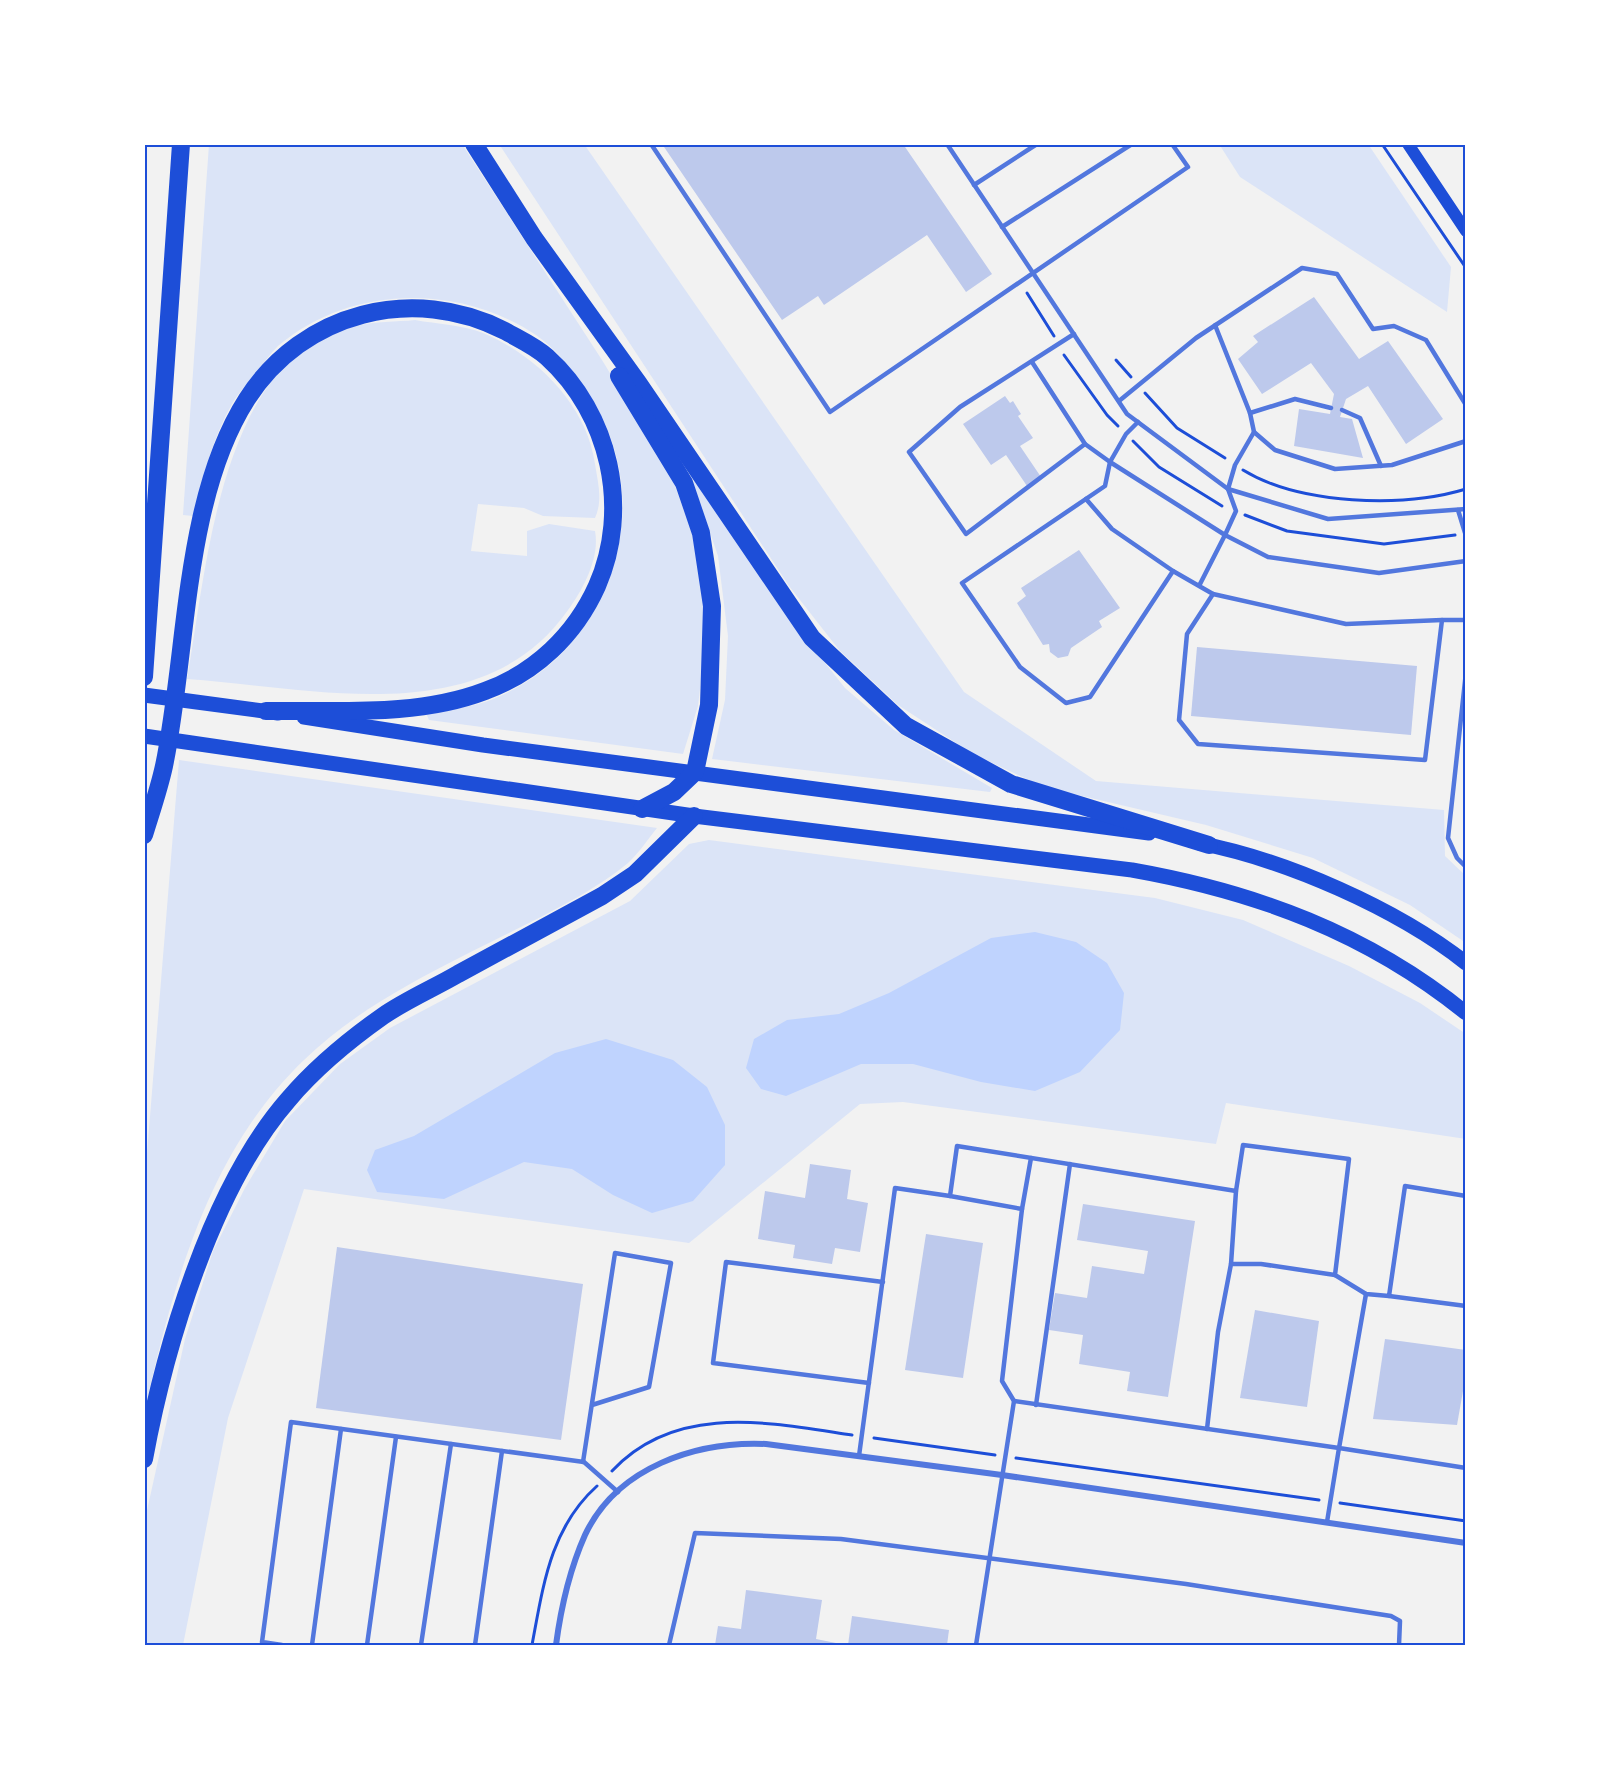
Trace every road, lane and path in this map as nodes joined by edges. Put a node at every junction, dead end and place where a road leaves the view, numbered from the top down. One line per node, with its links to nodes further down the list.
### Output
1 (181, 144): 43 (highway)
2 (474, 144): 13 (highway)
3 (651, 144): 15 (lane)
4 (947, 144): 10 (lane)
5 (1037, 144): 10 (lane)
6 (1132, 144): 11 (lane)
7 (1172, 144): 15 (lane)
8 (1382, 144): 14 (path)
9 (1408, 144): 12 (main road)
10 (974, 185): 11 (lane)
11 (1002, 227): 15 (lane)
12 (1466, 231)
13 (534, 238): 47 (highway); 51 (highway)
14 (1466, 268)
15 (1032, 273): 17 (lane)
16 (1215, 325): 19 (lane); 20 (lane); 23 (lane)
17 (1074, 334): 18 (lane); 19 (lane)
18 (1032, 362): 27 (lane); 27 (lane)
19 (1119, 401): 24 (lane)
20 (1466, 405)
21 (1331, 408): 23 (lane)
22 (1342, 410): 29 (lane)
23 (1250, 413): 25 (lane)
24 (1138, 422): 28 (lane); 30 (lane)
25 (1254, 432): 29 (lane); 30 (lane)
26 (1466, 441): 29 (lane)
27 (1084, 444): 28 (lane)
28 (1110, 462): 31 (lane); 34 (lane)
29 (1381, 466)
30 (1228, 489): 33 (lane); 34 (lane)
31 (1086, 499): 37 (lane); 37 (lane)
32 (1466, 509): 33 (lane)
33 (1458, 510): 35 (lane)
34 (1225, 535): 36 (lane); 38 (lane)
35 (1466, 536)
36 (1466, 561)
37 (1173, 571): 38 (lane)
38 (1199, 586): 39 (lane)
39 (1213, 594): 40 (lane); 40 (lane)
40 (1442, 620): 41 (lane)
41 (1466, 620)
42 (1466, 672): 52 (lane)
43 (144, 677)
44 (144, 695): 45 (main road)
45 (266, 711): 47 (main road); 50 (highway)
46 (144, 736): 48 (main road)
47 (695, 772): 48 (highway); 51 (main road)
48 (642, 808): 49 (main road)
49 (694, 816): 54 (main road); 78 (highway)
50 (144, 835)
51 (1209, 845): 53 (main road)
52 (1466, 867)
53 (1466, 963)
54 (1466, 1013)
55 (1031, 1158): 56 (lane); 58 (lane); 60 (lane)
56 (1070, 1164): 57 (lane); 70 (lane)
57 (1236, 1191): 61 (lane); 62 (lane)
58 (950, 1196): 60 (lane); 63 (lane)
59 (1466, 1196): 65 (lane)
60 (1022, 1209): 68 (lane)
61 (1231, 1264): 62 (lane); 72 (lane)
62 (1335, 1275): 64 (lane)
63 (883, 1282): 67 (lane); 67 (lane)
64 (1366, 1294): 65 (lane); 75 (lane)
65 (1389, 1296): 66 (lane)
66 (1466, 1306)
67 (869, 1383): 77 (lane)
68 (1014, 1401): 70 (lane); 81 (lane)
69 (592, 1405): 69 (lane); 79 (lane)
70 (1036, 1405): 72 (lane)
71 (341, 1429): 73 (lane); 86 (lane); 87 (lane)
72 (1206, 1429): 75 (lane)
73 (396, 1437): 74 (lane); 88 (lane)
74 (451, 1444): 76 (lane); 89 (lane)
75 (1339, 1448): 80 (lane); 83 (lane)
76 (502, 1451): 79 (lane); 90 (lane)
77 (859, 1456): 81 (street); 82 (street)
78 (144, 1459)
79 (583, 1462): 82 (lane)
80 (1466, 1468)
81 (1002, 1475): 83 (street); 85 (lane)
82 (618, 1492): 91 (street)
83 (1327, 1522): 84 (street)
84 (1466, 1543)
85 (990, 1557): 92 (lane); 93 (lane); 94 (lane)
86 (282, 1645)
87 (312, 1645)
88 (367, 1645)
89 (421, 1645)
90 (475, 1645)
91 (556, 1645)
92 (669, 1645)
93 (976, 1645)
94 (1399, 1645)

